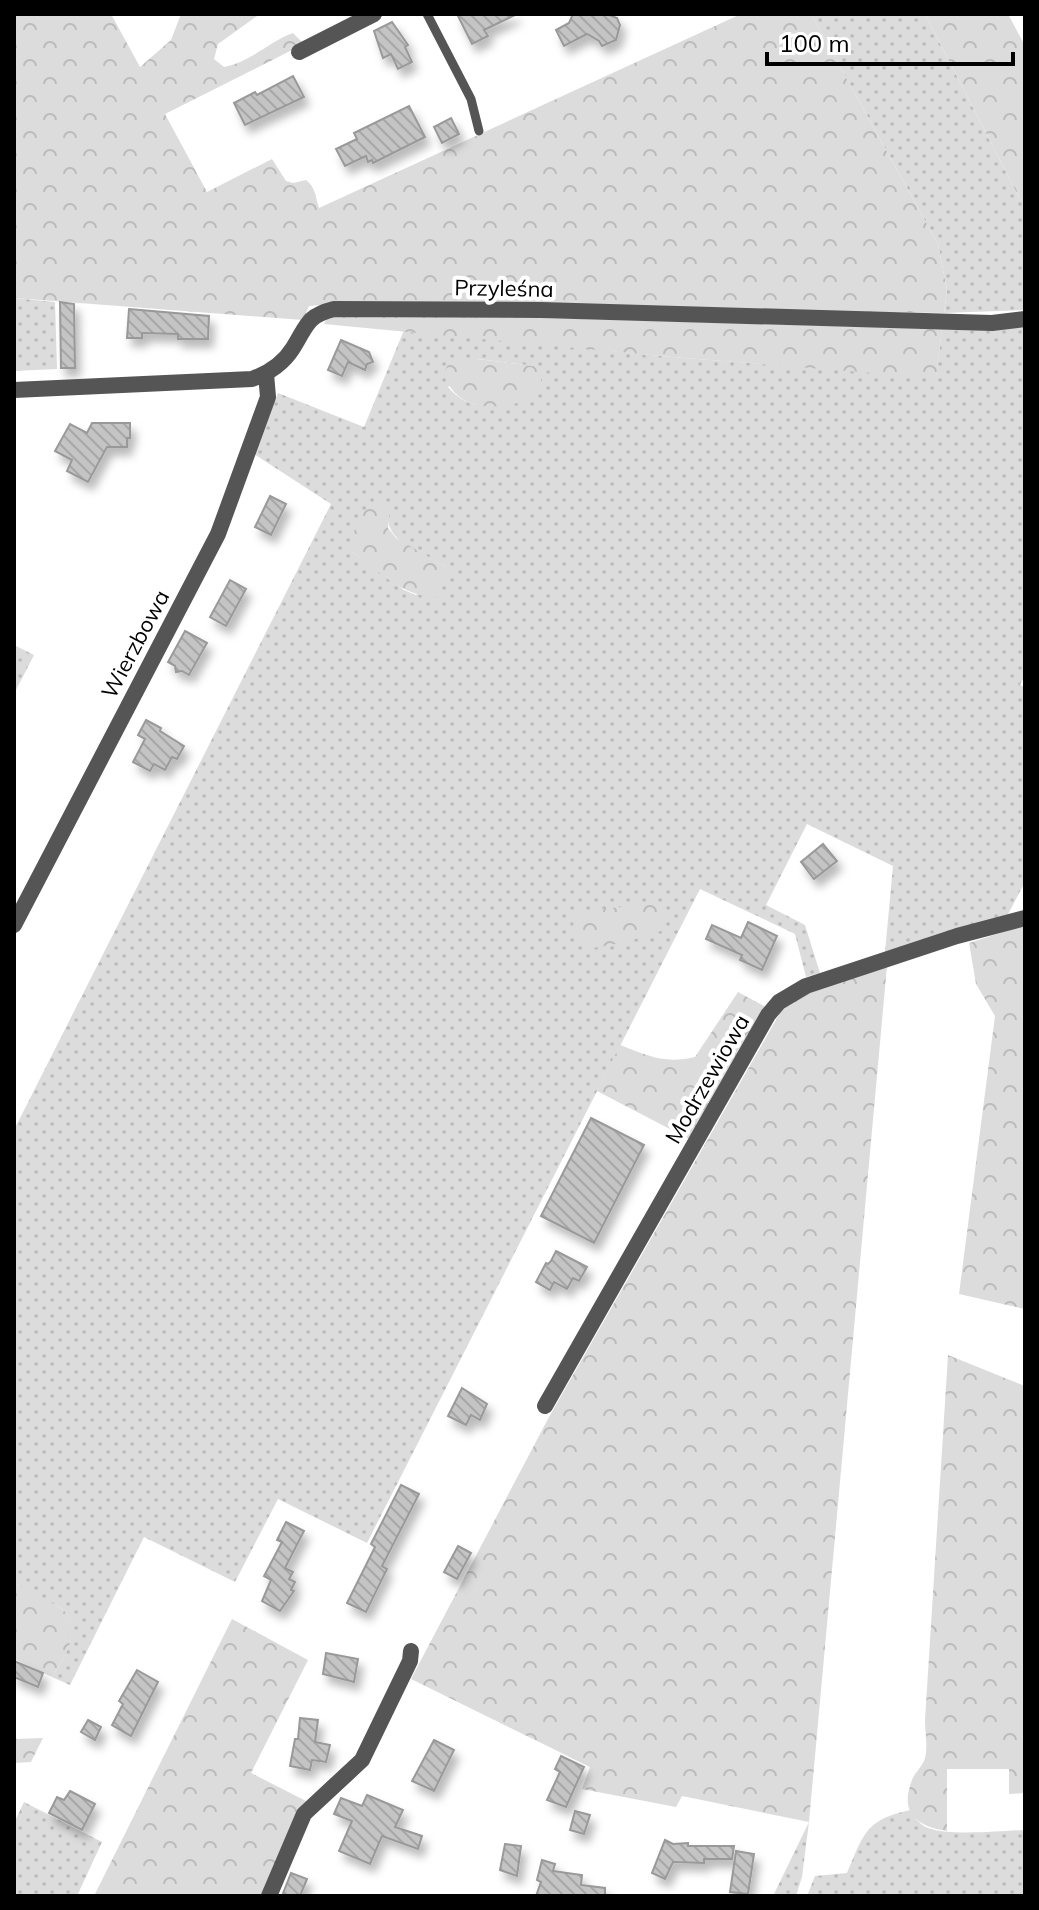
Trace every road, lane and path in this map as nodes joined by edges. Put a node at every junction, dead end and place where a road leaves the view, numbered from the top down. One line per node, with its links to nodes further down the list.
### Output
1 (374, 14): 3 (street)
2 (427, 14): 4 (lane)
3 (299, 52)
4 (479, 131)
5 (1025, 319): 6 (street, Przyleśna)
6 (266, 374): 7 (street); 9 (street, Wierzbowa)
7 (14, 390)
8 (1025, 918): 10 (street, Modrzewiowa)
9 (14, 925)
10 (545, 1406)
11 (411, 1651): 12 (street)
12 (269, 1896)

